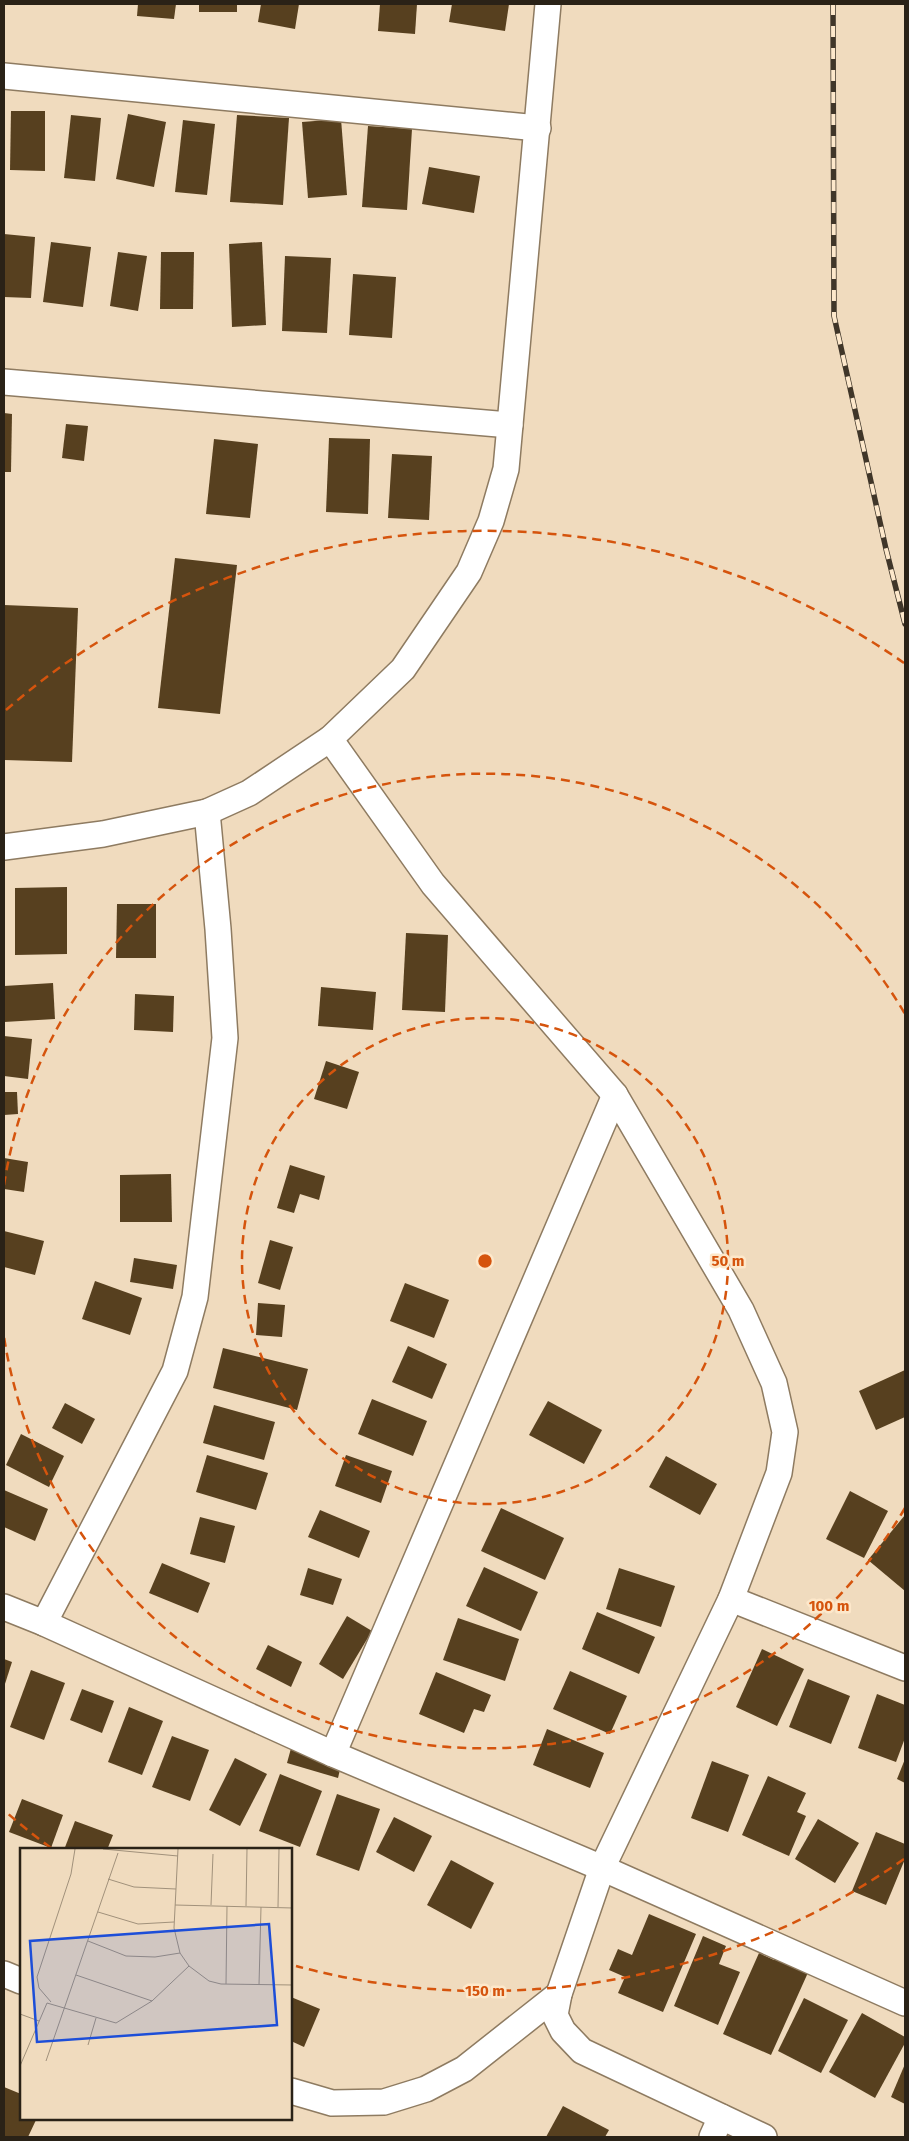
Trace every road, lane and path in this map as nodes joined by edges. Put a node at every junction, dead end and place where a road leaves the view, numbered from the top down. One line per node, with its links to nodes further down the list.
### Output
1 (548, 4): 3 (street)
2 (4, 76): 3 (street)
3 (538, 128): 5 (street)
4 (4, 382): 5 (street)
5 (510, 425): 6 (street)
6 (330, 739): 7 (street); 9 (street)
7 (207, 812): 8 (street); 12 (street)
8 (4, 847)
9 (615, 1095): 10 (street); 14 (street)
10 (731, 1599): 13 (street); 15 (street)
11 (4, 1607): 12 (street)
12 (44, 1623): 14 (street)
13 (905, 1668)
14 (333, 1754): 15 (street)
15 (602, 1868): 18 (street); 19 (street)
16 (4, 1974): 17 (street)
17 (20, 1981)
18 (559, 1994): 20 (street); 21 (street)
19 (905, 2003)
20 (292, 2091)
21 (716, 2127): 22 (street)
22 (764, 2137)

